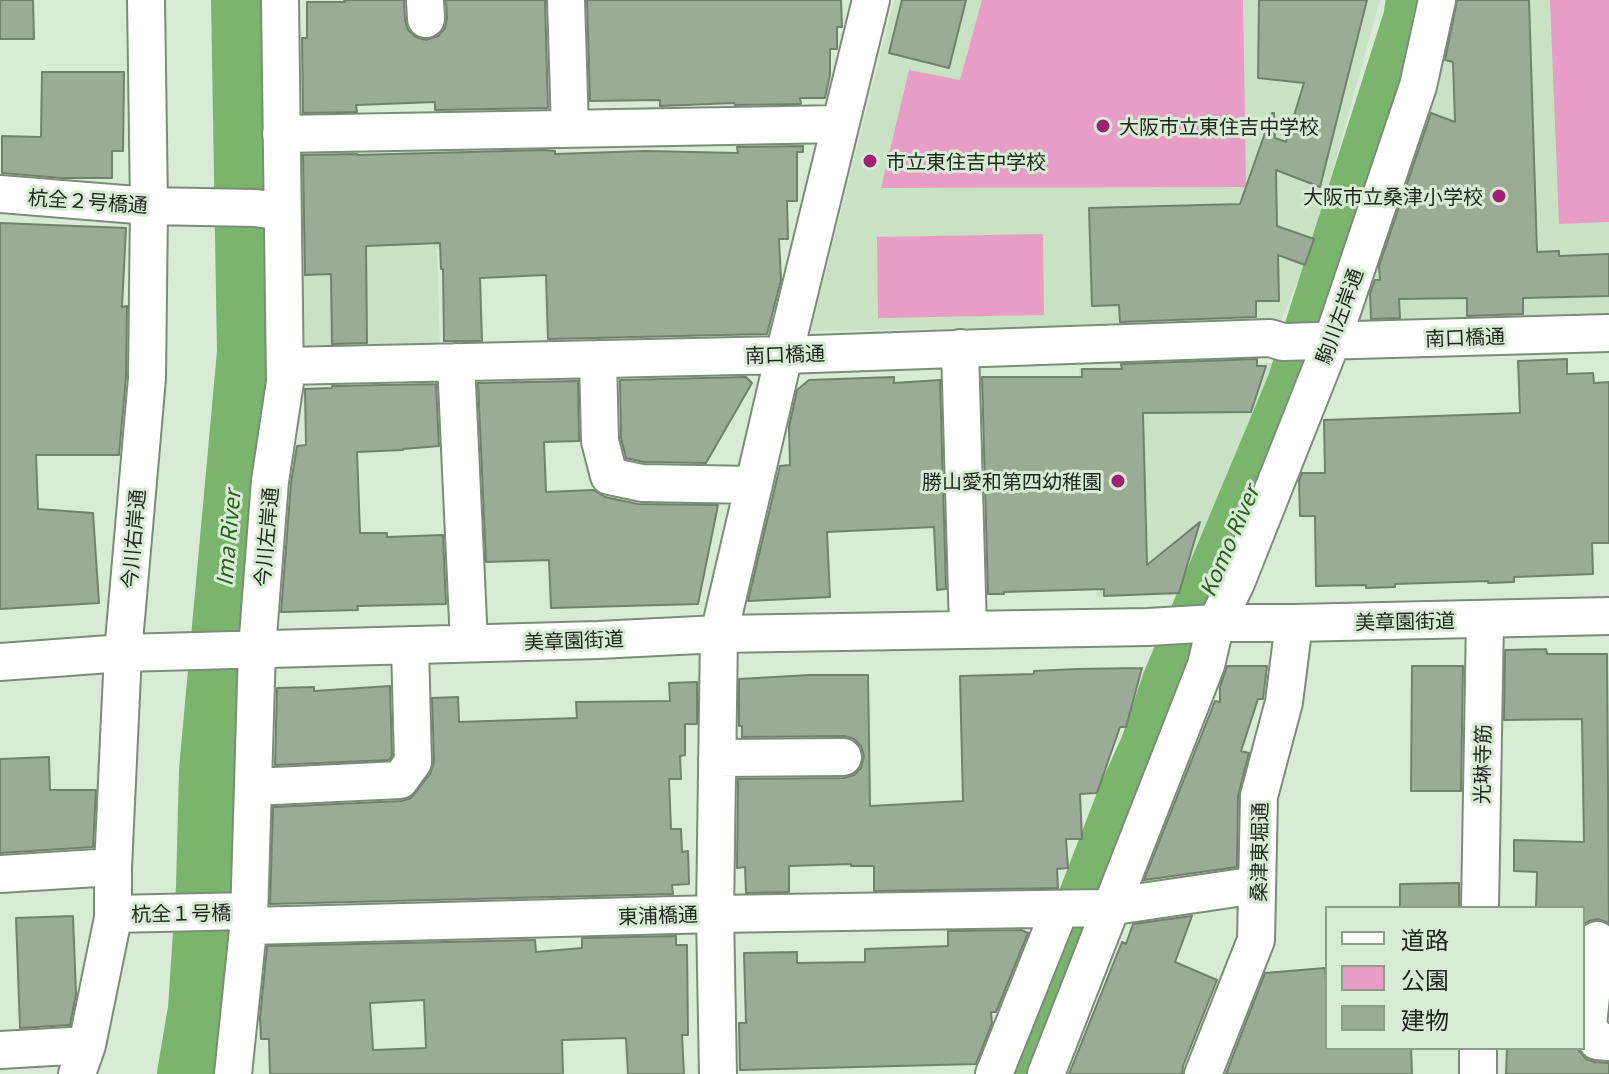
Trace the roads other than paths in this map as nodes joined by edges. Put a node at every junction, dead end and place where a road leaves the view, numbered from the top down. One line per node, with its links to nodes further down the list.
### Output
1 (146, 0): 10 (street, 今川右岸通)
2 (280, 0): 8 (street, 今川左岸通)
3 (566, 0): 7 (street)
4 (871, 0): 6 (street)
5 (1437, 0): 13 (street, 駒川左岸通)
6 (840, 124): 7 (street); 15 (street)
7 (570, 129): 8 (street)
8 (281, 134): 11 (street, 今川左岸通)
9 (0, 194): 10 (street, 杭全２号橋通)
10 (162, 206): 11 (street, 杭全２号橋通); 29 (street, 今川右岸通)
11 (269, 210): 18 (street, 今川左岸通)
12 (1609, 333): 13 (street, 南口橋通)
13 (1326, 341): 14 (street, 南口橋通); 22 (street, 駒川左岸通)
14 (960, 348): 15 (street, 南口橋通); 24 (street)
15 (784, 355): 16 (street, 南口橋通); 19 (street)
16 (598, 359): 17 (street, 南口橋通); 19 (street)
17 (456, 362): 18 (street, 南口橋通); 26 (street)
18 (285, 366): 28 (street, 今川左岸通)
19 (754, 485): 25 (street)
20 (1609, 616): 21 (street, 美章園街道)
21 (1485, 619): 23 (street, 美章園街道); 37 (street, 光琳寺筋)
22 (1209, 623): 23 (street, 美章園街道); 24 (street, 美章園街道); 38 (street, 駒川左岸通)
23 (1294, 623): 36 (street, 桑津東堀通)
24 (968, 630): 25 (street, 美章園街道)
25 (719, 634): 26 (street, 美章園街道); 32 (street)
26 (469, 643): 27 (street, 美章園街道)
27 (410, 645): 28 (street, 美章園街道); 33 (street)
28 (249, 649): 29 (street, 美章園街道); 33 (street, 今川左岸通)
29 (133, 653): 30 (street, 美章園街道); 34 (street, 今川右岸通)
30 (0, 662)
31 (843, 757): 32 (street)
32 (717, 758): 40 (street)
33 (253, 787): 41 (street, 今川左岸通)
34 (113, 867): 35 (street); 39 (street, 今川右岸通)
35 (0, 874)
36 (1257, 885): 38 (street, 東浦橋通); 47 (street, 桑津東堀通)
37 (1480, 906)
38 (1085, 908): 40 (street, 東浦橋通); 50 (street); 51 (street)
39 (113, 914): 41 (street, 杭全１号橋); 46 (street, 今川右岸通)
40 (715, 914): 41 (street, 東浦橋通); 49 (street)
41 (248, 919): 48 (street, 今川左岸通)
42 (1596, 940): 43 (street)
43 (1609, 1042)
44 (0, 1050): 46 (street)
45 (1478, 1050): 52 (street)
46 (82, 1059)
47 (1215, 1071)
48 (233, 1074)
49 (718, 1074)
50 (994, 1074)
51 (1046, 1074)
52 (1478, 1074)

